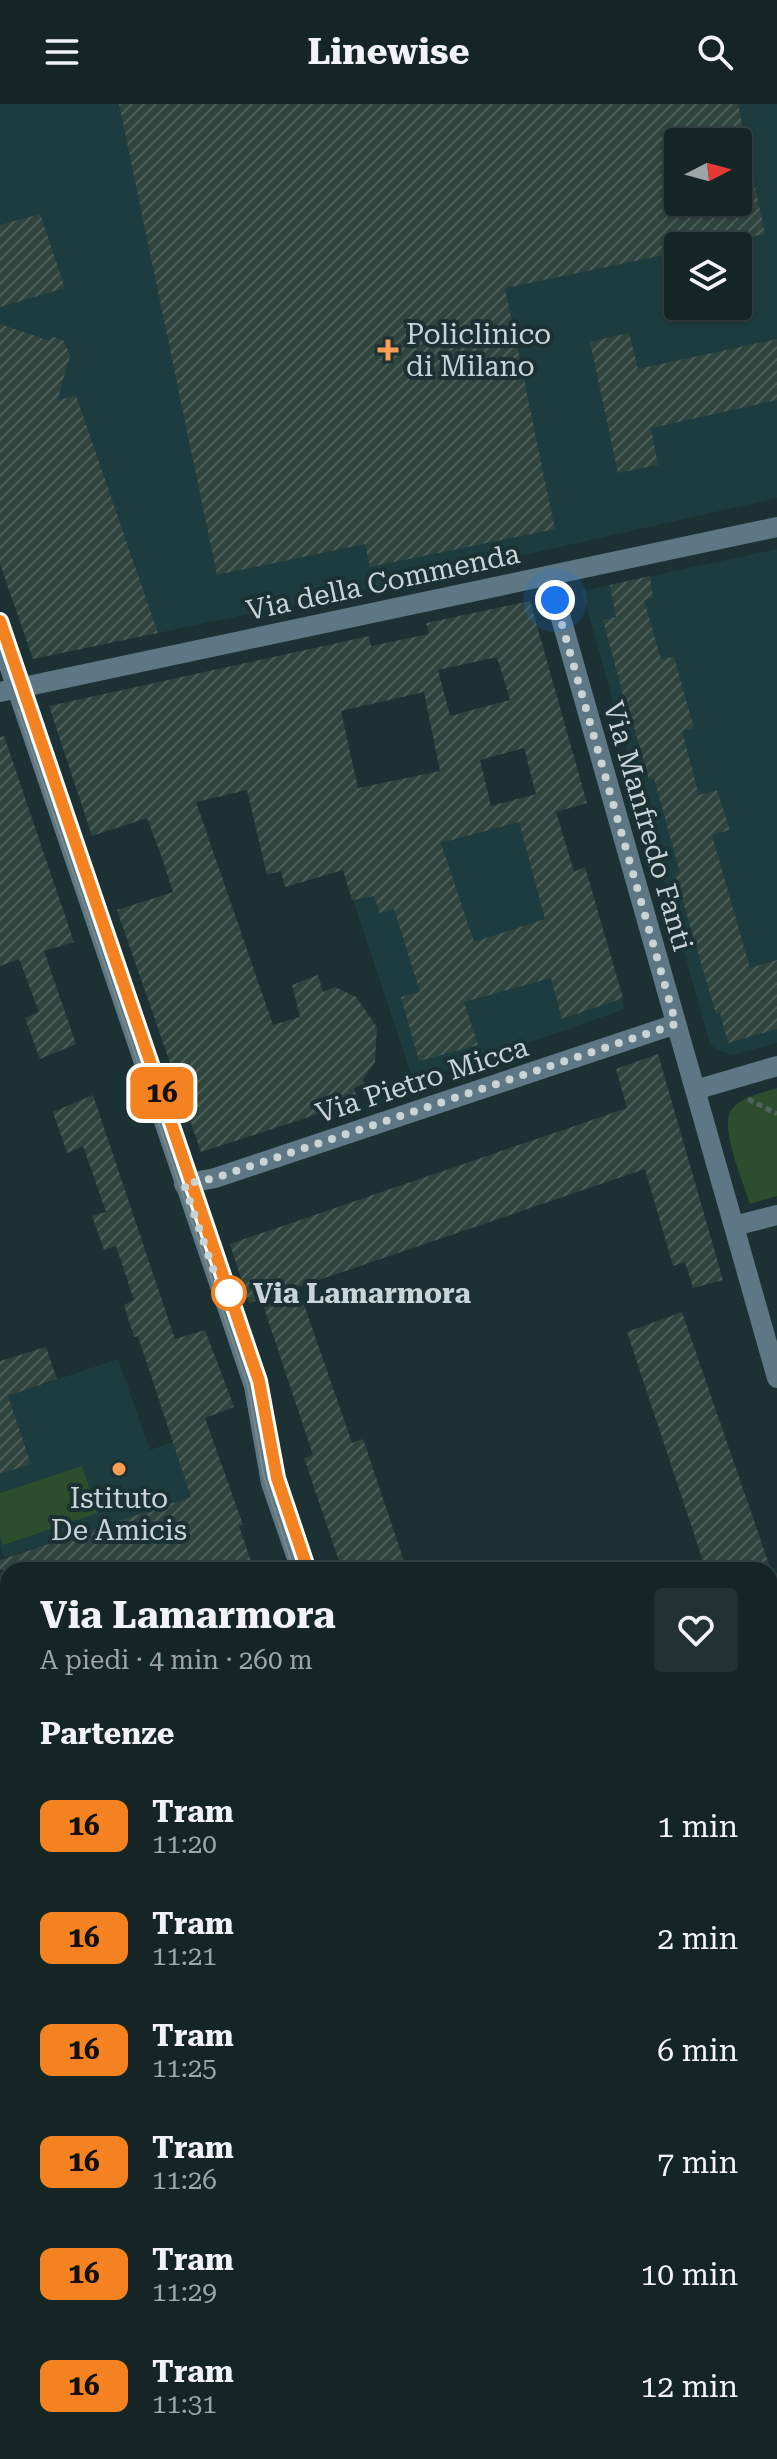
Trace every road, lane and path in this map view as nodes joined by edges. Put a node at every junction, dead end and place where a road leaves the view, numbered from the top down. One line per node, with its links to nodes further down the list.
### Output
1 (777, 527): 2 (street, Via della Commenda)
2 (549, 576): 4 (street, Via della Commenda); 5 (street, Via Manfredo Fanti)
3 (0, 639): 4 (street)
4 (8, 690): 10 (street)
5 (676, 1024): 7 (street, Via Manfredo Fanti); 10 (street, Via Pietro Micca)
6 (777, 1066): 7 (street)
7 (695, 1090): 12 (street, Via Manfredo Fanti)
8 (740, 1096): 9 (path)
9 (777, 1114)
10 (184, 1184): 14 (street)
11 (777, 1215): 12 (street)
12 (734, 1226): 13 (street)
13 (777, 1378)
14 (298, 1562)

